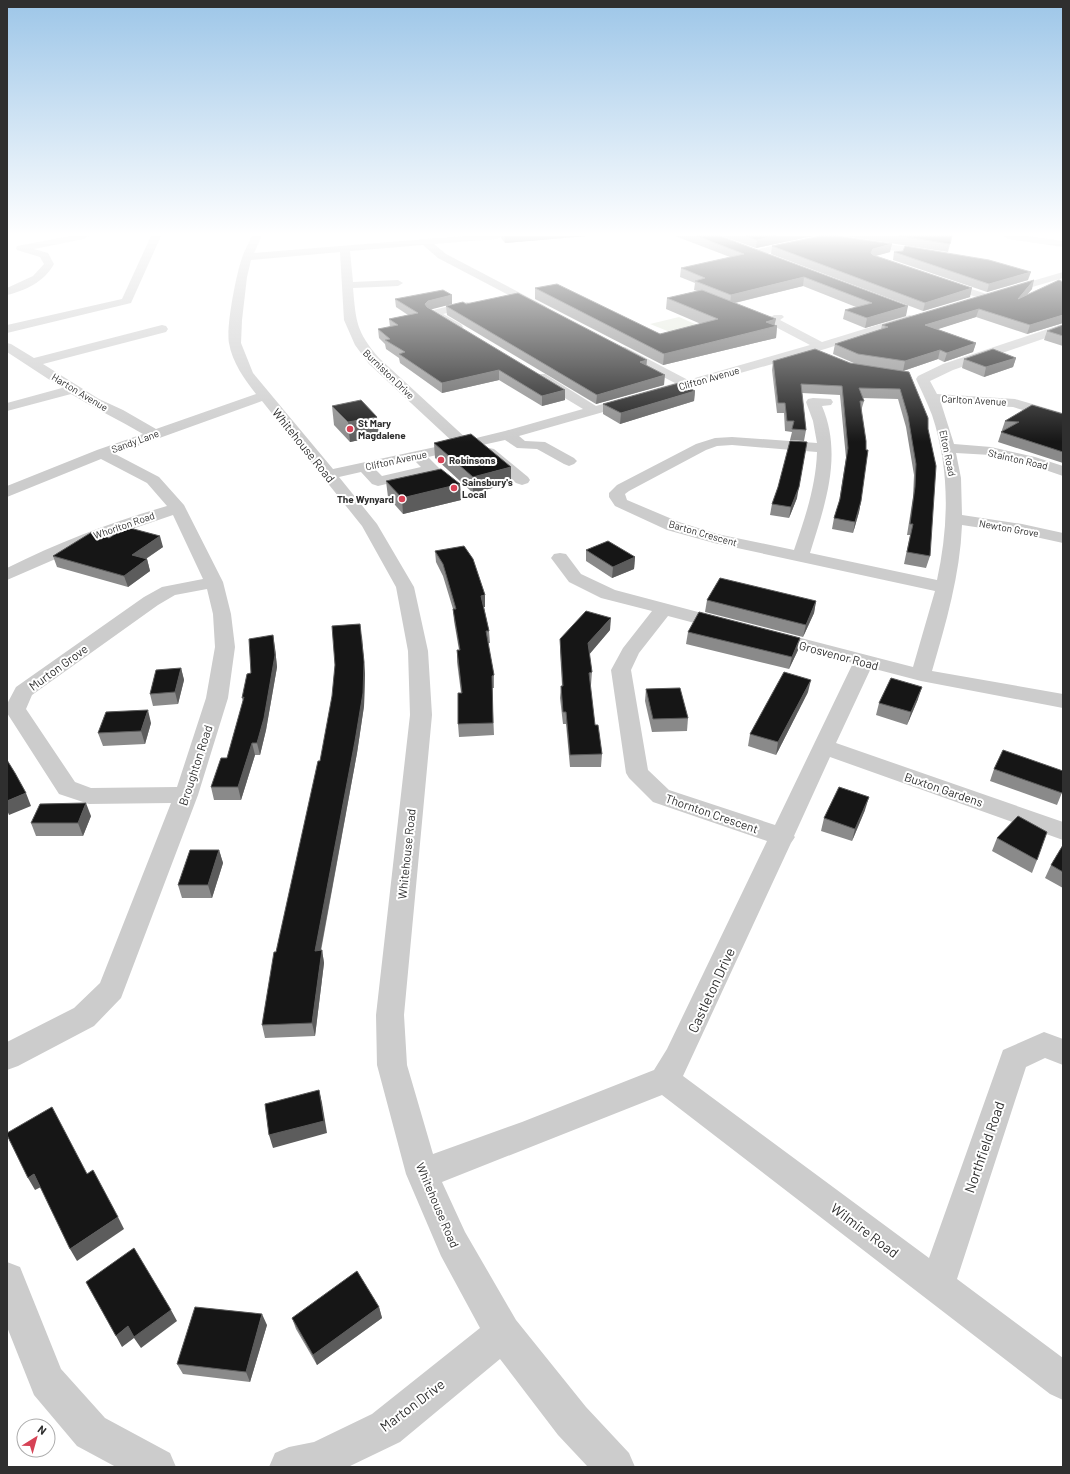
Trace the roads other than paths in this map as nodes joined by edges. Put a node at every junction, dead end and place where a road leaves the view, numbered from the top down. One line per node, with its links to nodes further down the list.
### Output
1 (111, 305): 10 (street)
2 (238, 305): 22 (street, Whitehouse Road)
3 (349, 305): 30 (street, Burniston Drive)
4 (467, 305): 12 (street)
5 (535, 305): 7 (street)
6 (901, 308): 15 (street, Clifton Avenue)
7 (553, 314)
8 (778, 317): 15 (street)
9 (1063, 328): 19 (street)
10 (7, 329)
11 (162, 329): 16 (street)
12 (467, 333)
13 (609, 344): 20 (street)
14 (7, 347): 16 (street, Harton Avenue)
15 (824, 352): 20 (street, Clifton Avenue)
16 (31, 362): 21 (street, Harton Avenue)
17 (527, 370): 26 (street)
18 (908, 377): 19 (street)
19 (924, 379): 23 (street, Elton Road)
20 (686, 384): 26 (street, Clifton Avenue)
21 (73, 389): 25 (street); 28 (street, Harton Avenue)
22 (264, 396): 28 (street, Sandy Lane); 36 (street, Whitehouse Road)
23 (930, 398): 27 (street, Carlton Avenue); 32 (street, Elton Road)
24 (826, 402): 31 (street)
25 (7, 407)
26 (594, 410): 29 (street, Clifton Avenue)
27 (1063, 418)
28 (154, 434): 33 (street, Sandy Lane)
29 (508, 435): 30 (street, Clifton Avenue); 34 (street)
30 (471, 444): 36 (street, Clifton Avenue); 37 (street, Burniston Drive)
31 (825, 448): 42 (street); 42 (street, Barton Crescent)
32 (948, 448): 35 (street, Stainton Road); 40 (street, Elton Road)
33 (102, 453): 38 (street, Sandy Lane); 39 (street, Broughton Road)
34 (569, 461)
35 (1063, 471)
36 (328, 475): 58 (street, Whitehouse Road)
37 (522, 480)
38 (7, 492)
39 (178, 508): 44 (street, Whorlton Road); 45 (street, Broughton Road)
40 (955, 519): 41 (street, Newton Grove); 46 (street, Elton Road)
41 (1063, 538)
42 (800, 557): 46 (street, Barton Crescent)
43 (559, 558): 47 (street, Grosvenor Road)
44 (7, 576)
45 (214, 582): 52 (street, Broughton Road); 52 (street, Murton Grove)
46 (944, 587): 49 (street, Elton Road)
47 (664, 608): 48 (street, Grosvenor Road); 54 (street, Thornton Crescent)
48 (864, 661): 49 (street, Grosvenor Road); 51 (street, Castleton Drive)
49 (922, 675): 50 (street, Grosvenor Road)
50 (1063, 701)
51 (824, 747): 53 (street, Buxton Gardens); 54 (street, Castleton Drive)
52 (186, 795): 56 (street, Broughton Road)
53 (1063, 831)
54 (783, 837): 57 (street, Castleton Drive)
55 (1063, 1052): 60 (street, Northfield Road)
56 (7, 1057)
57 (666, 1080): 58 (street); 60 (street, Wilmire Road)
58 (422, 1174): 61 (street, Whitehouse Road)
59 (7, 1280): 63 (street)
60 (937, 1285): 62 (street, Wilmire Road)
61 (503, 1333): 64 (street, Marton Drive); 65 (street, Whitehouse Road)
62 (1063, 1381)
63 (156, 1467)
64 (289, 1467)
65 (615, 1467)

